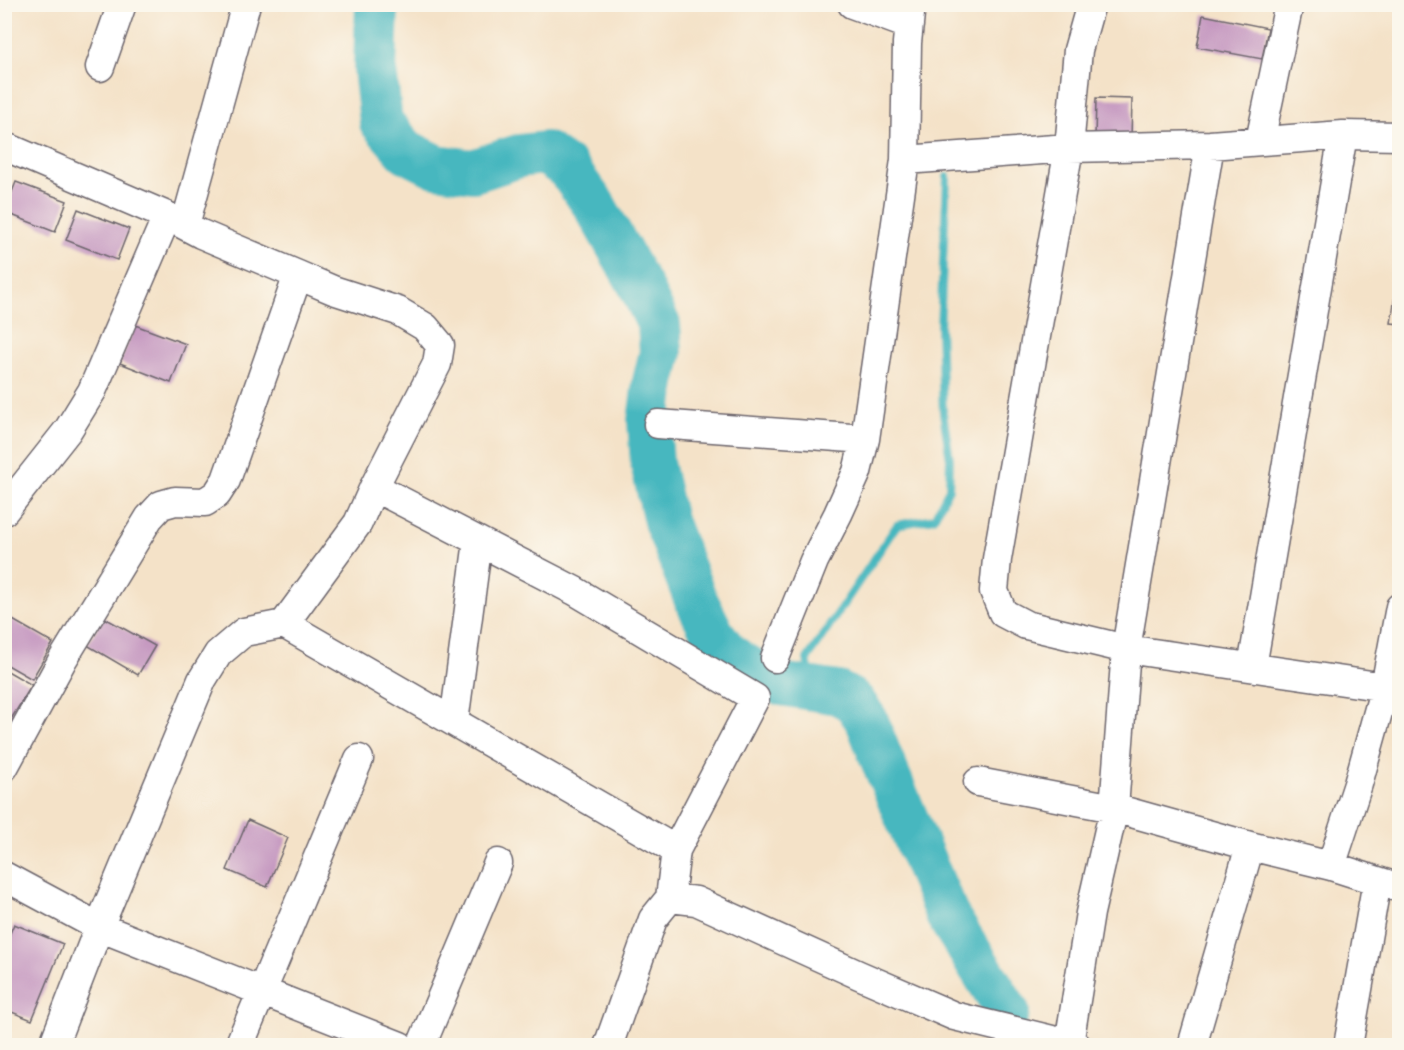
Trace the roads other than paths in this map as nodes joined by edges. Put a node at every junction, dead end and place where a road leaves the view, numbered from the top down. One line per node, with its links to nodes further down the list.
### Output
1 (122, 4): 7 (street)
2 (246, 4): 15 (street)
3 (852, 4): 6 (street)
4 (1091, 4): 12 (street)
5 (1289, 4): 10 (street)
6 (910, 15): 14 (street)
7 (100, 67)
8 (1398, 129): 9 (street)
9 (1343, 135): 10 (street); 26 (street)
10 (1260, 141): 11 (street)
11 (1210, 145): 12 (street); 24 (street)
12 (1069, 148): 14 (street); 24 (street)
13 (7, 155): 15 (street)
14 (905, 160): 18 (street)
15 (176, 221): 16 (street); 20 (street)
16 (298, 275): 19 (street); 30 (street)
17 (658, 424): 18 (street)
18 (865, 439): 25 (street)
19 (374, 487): 21 (street); 23 (street)
20 (4, 512)
21 (478, 541): 28 (street); 34 (street)
22 (1400, 606): 27 (street)
23 (284, 624): 28 (street); 40 (street)
24 (1126, 649): 26 (street); 32 (street)
25 (775, 658)
26 (1252, 667): 27 (street)
27 (1392, 689): 36 (street)
28 (454, 722): 34 (street)
29 (359, 759): 41 (street)
30 (4, 767)
31 (978, 782): 32 (street)
32 (1114, 808): 33 (street); 43 (street)
33 (1250, 846): 36 (street); 50 (street)
34 (676, 850): 39 (street)
35 (498, 863): 47 (street)
36 (1331, 866): 38 (street)
37 (4, 876): 40 (street)
38 (1388, 884): 51 (street)
39 (670, 898): 42 (street); 48 (street)
40 (99, 927): 41 (street); 44 (street)
41 (261, 991): 45 (street); 46 (street)
42 (954, 1016): 43 (street); 49 (street)
43 (1073, 1045)
44 (53, 1046)
45 (239, 1046)
46 (400, 1046)
47 (421, 1046)
48 (608, 1046)
49 (981, 1046)
50 (1192, 1046)
51 (1348, 1046)

